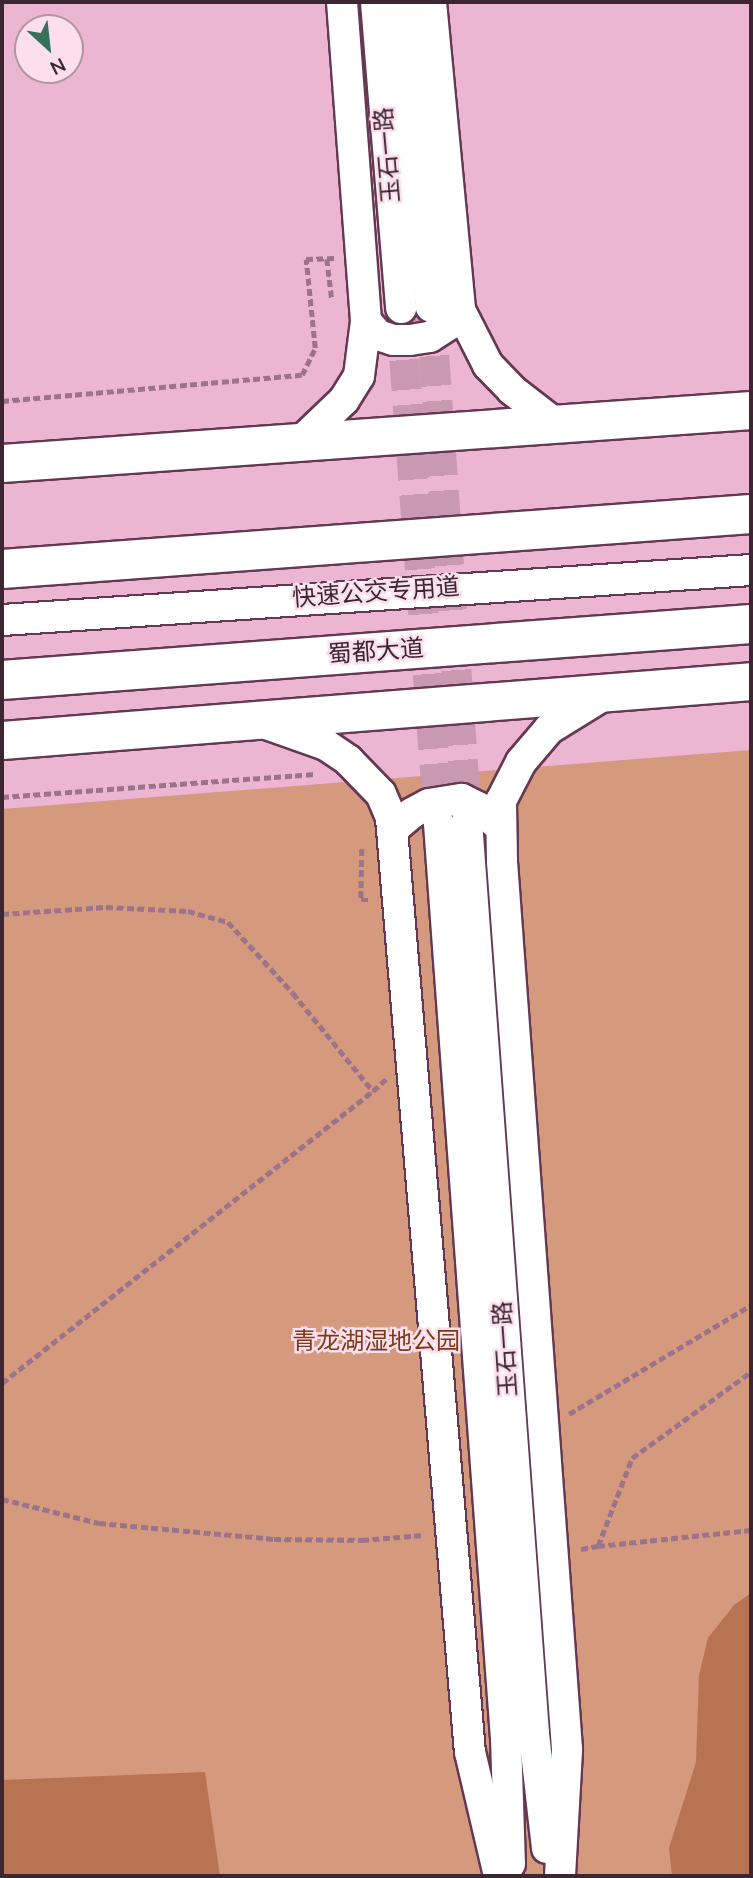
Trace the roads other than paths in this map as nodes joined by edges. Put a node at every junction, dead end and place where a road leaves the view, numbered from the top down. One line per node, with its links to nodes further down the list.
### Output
1 (342, 2): 7 (street)
2 (376, 2): 5 (street, 玉石一路)
3 (403, 2): 6 (street)
4 (431, 2): 6 (street)
5 (401, 308)
6 (445, 308): 7 (street); 9 (street)
7 (366, 321): 10 (street)
8 (751, 410): 9 (main road)
9 (556, 424): 10 (main road)
10 (300, 442): 11 (main road)
11 (2, 463)
12 (751, 514): 13 (highway)
13 (2, 569)
14 (751, 570): 15 (street, 快速公交专用道)
15 (2, 620)
16 (751, 624): 17 (highway, 蜀都大道)
17 (2, 680)
18 (751, 681): 19 (main road)
19 (611, 691): 20 (main road); 22 (street)
20 (261, 722): 21 (main road); 23 (street)
21 (2, 740)
22 (501, 828): 23 (street); 27 (street)
23 (392, 830): 24 (street)
24 (499, 1876)
25 (510, 1876): 26 (street, 玉石一路)
26 (551, 1876)
27 (560, 1876)

